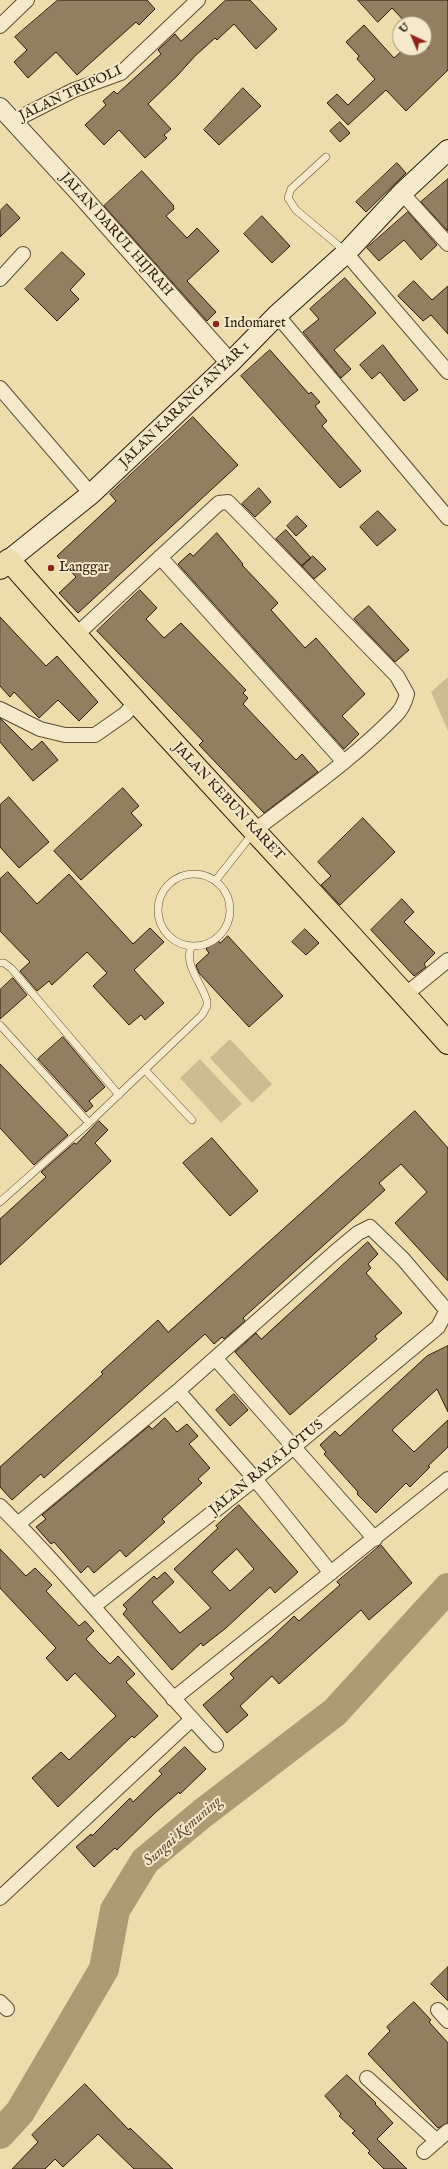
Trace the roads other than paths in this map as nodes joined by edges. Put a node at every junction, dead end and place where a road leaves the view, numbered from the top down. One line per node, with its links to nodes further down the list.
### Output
1 (27, 0): 3 (street)
2 (198, 0): 5 (street, JALAN TRIPOLI)
3 (0, 26)
4 (0, 107): 5 (street, JALAN DARUL HIJRAH)
5 (13, 121): 14 (street, JALAN DARUL HIJRAH)
6 (448, 150): 8 (main road, JALAN KARANG ANYAR 1)
7 (326, 157): 10 (lane)
8 (402, 193): 9 (street); 10 (main road, JALAN KARANG ANYAR 1)
9 (448, 244)
10 (346, 253): 13 (main road, JALAN KARANG ANYAR 1); 15 (street)
11 (23, 254): 12 (street)
12 (0, 279)
13 (277, 315): 14 (main road, JALAN KARANG ANYAR 1); 18 (street)
14 (230, 364): 17 (main road, JALAN KARANG ANYAR 1)
15 (448, 372)
16 (0, 388): 17 (street)
17 (90, 494): 20 (main road, JALAN KARANG ANYAR 1)
18 (448, 518)
19 (160, 557): 21 (street); 24 (street); 24 (street)
20 (4, 564): 21 (main road, JALAN KEBUN KARET)
21 (75, 636): 22 (main road, JALAN KEBUN KARET)
22 (136, 702): 23 (street); 25 (main road, JALAN KEBUN KARET)
23 (0, 709)
24 (344, 762): 25 (street)
25 (254, 831): 26 (lane); 30 (main road, JALAN KEBUN KARET)
26 (216, 880): 27 (lane); 27 (lane)
27 (191, 947): 33 (lane)
28 (448, 960): 30 (street)
29 (0, 963): 34 (lane)
30 (405, 995): 32 (main road, JALAN KEBUN KARET)
31 (0, 1025): 36 (lane)
32 (448, 1043)
33 (145, 1070): 34 (lane); 35 (lane)
34 (119, 1095): 36 (lane)
35 (192, 1120)
36 (89, 1123): 37 (lane)
37 (0, 1202)
38 (447, 1310): 39 (street); 40 (street)
39 (443, 1327): 42 (street, JALAN RAYA LOTUS)
40 (216, 1359): 41 (street); 42 (street)
41 (178, 1391): 44 (street); 46 (street)
42 (294, 1447): 44 (street, JALAN RAYA LOTUS); 47 (street)
43 (448, 1479): 47 (street)
44 (255, 1480): 48 (street); 49 (street, JALAN RAYA LOTUS)
45 (0, 1506): 46 (street)
46 (18, 1524): 49 (street)
47 (375, 1539): 48 (street)
48 (331, 1573): 50 (street)
49 (94, 1606): 50 (street)
50 (173, 1699): 51 (street)
51 (192, 1719): 52 (street); 53 (street)
52 (216, 1745)
53 (0, 1898)
54 (438, 2010): 55 (street)
55 (448, 2021)
56 (367, 2078): 58 (street)
57 (448, 2131): 58 (street)
58 (437, 2141): 59 (street)
59 (424, 2152)

